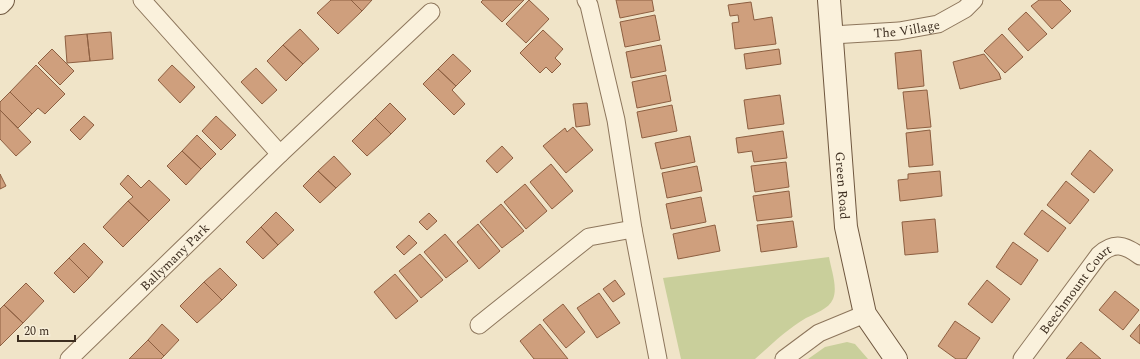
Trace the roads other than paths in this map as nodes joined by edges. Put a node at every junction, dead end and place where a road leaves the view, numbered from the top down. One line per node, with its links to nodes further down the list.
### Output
1 (3, 0): 6 (street)
2 (142, 0): 9 (street)
3 (586, 0): 10 (street)
4 (829, 0): 8 (street, Green Road)
5 (974, 0): 8 (street, The Village)
6 (0, 3)
7 (431, 12): 9 (street, Ballymany Park)
8 (832, 35): 12 (street, Green Road)
9 (280, 154): 14 (street, Ballymany Park)
10 (633, 229): 13 (street); 15 (street)
11 (1140, 256): 18 (street, Beechmount Court)
12 (864, 314): 16 (street); 17 (street, Green Road)
13 (479, 325)
14 (69, 359)
15 (658, 359)
16 (784, 359)
17 (896, 359)
18 (1022, 359)

